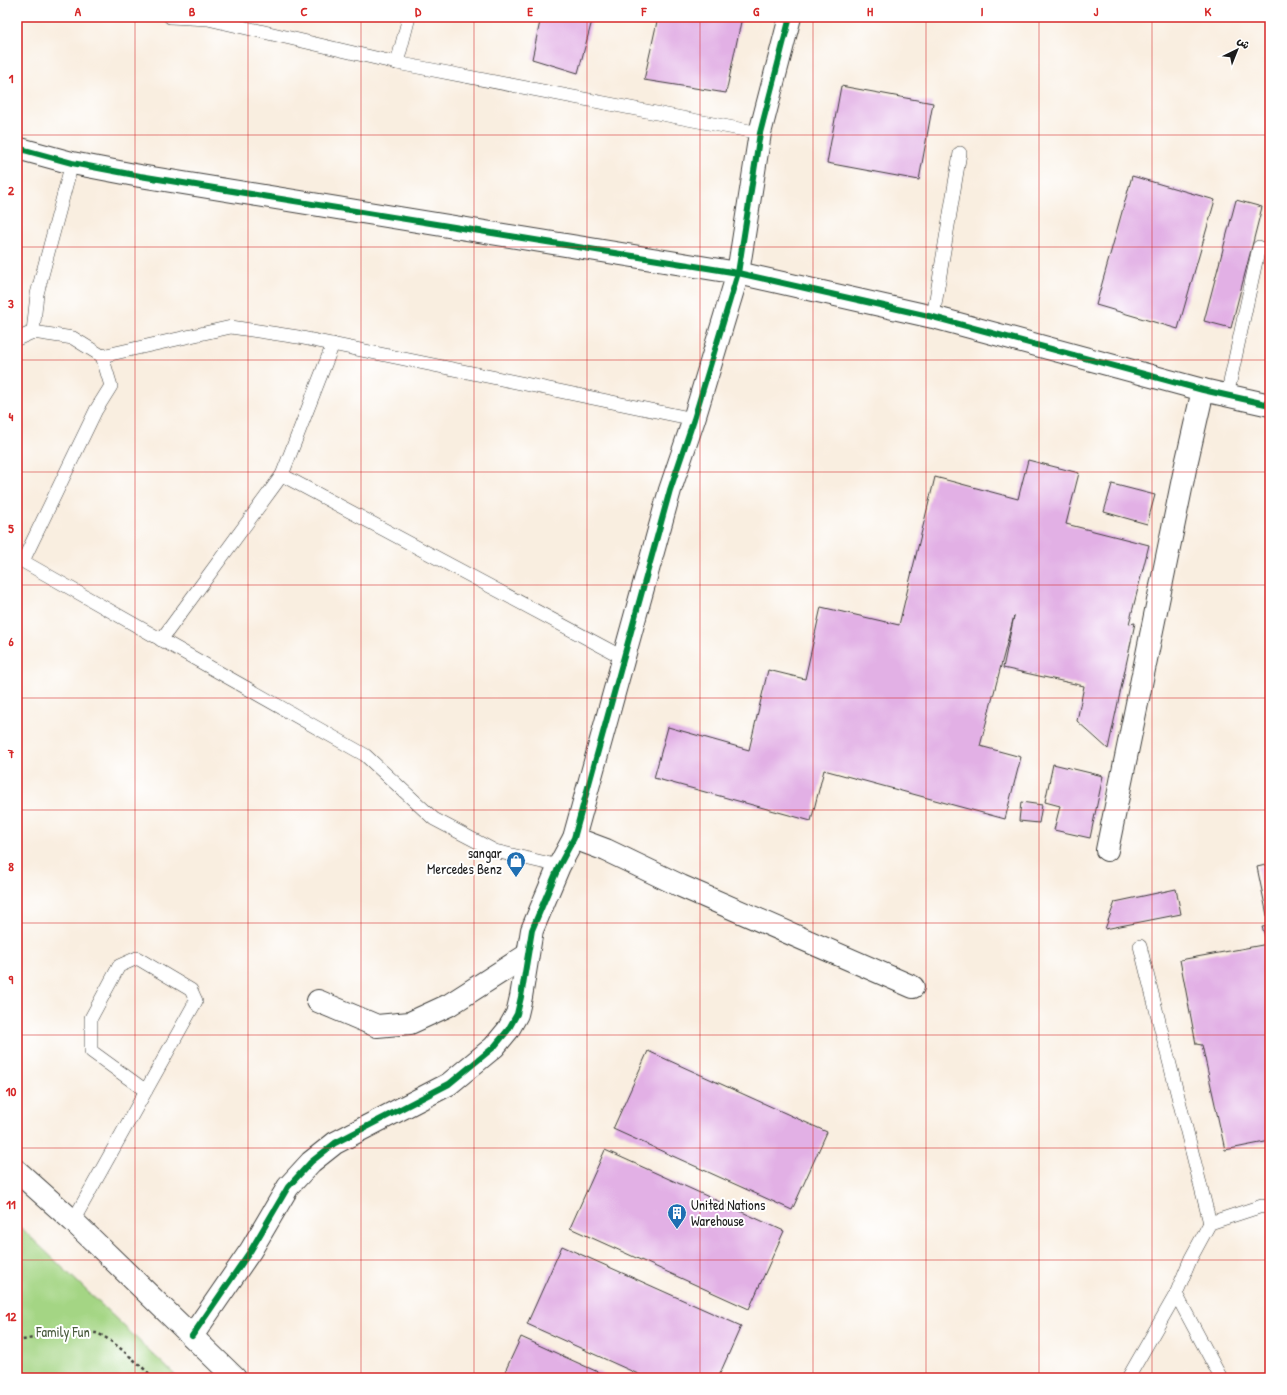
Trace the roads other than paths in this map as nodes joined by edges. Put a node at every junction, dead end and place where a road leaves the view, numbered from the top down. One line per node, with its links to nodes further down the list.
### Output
1 (170, 17): 4 (lane)
2 (409, 17): 4 (lane)
3 (790, 17): 5 (street)
4 (397, 63): 5 (lane)
5 (760, 133): 10 (street)
6 (17, 148): 8 (street)
7 (960, 153): 11 (lane)
8 (72, 163): 10 (street); 12 (lane)
9 (1259, 247): 17 (lane)
10 (738, 273): 11 (street); 19 (street)
11 (934, 317): 16 (street)
12 (33, 332): 13 (lane); 15 (lane)
13 (17, 339)
14 (333, 344): 15 (lane); 19 (lane); 20 (lane)
15 (102, 356): 21 (lane)
16 (1203, 390): 17 (street); 25 (street)
17 (1228, 396): 18 (street)
18 (1270, 406)
19 (694, 419): 23 (street)
20 (282, 475): 22 (lane); 23 (lane)
21 (20, 560): 22 (lane)
22 (161, 640): 26 (lane)
23 (624, 658): 24 (street)
24 (574, 838): 26 (street); 29 (street)
25 (1107, 850)
26 (560, 866): 28 (street)
27 (1140, 946): 35 (lane)
28 (527, 955): 30 (street); 37 (street)
29 (913, 987)
30 (318, 1000)
31 (146, 1091): 31 (lane); 34 (lane)
32 (17, 1171): 34 (street)
33 (1270, 1208): 35 (lane)
34 (72, 1221): 37 (street)
35 (1210, 1223): 36 (lane)
36 (1176, 1294): 39 (lane); 40 (lane)
37 (192, 1336): 38 (street)
38 (235, 1378)
39 (1128, 1378)
40 (1221, 1378)

